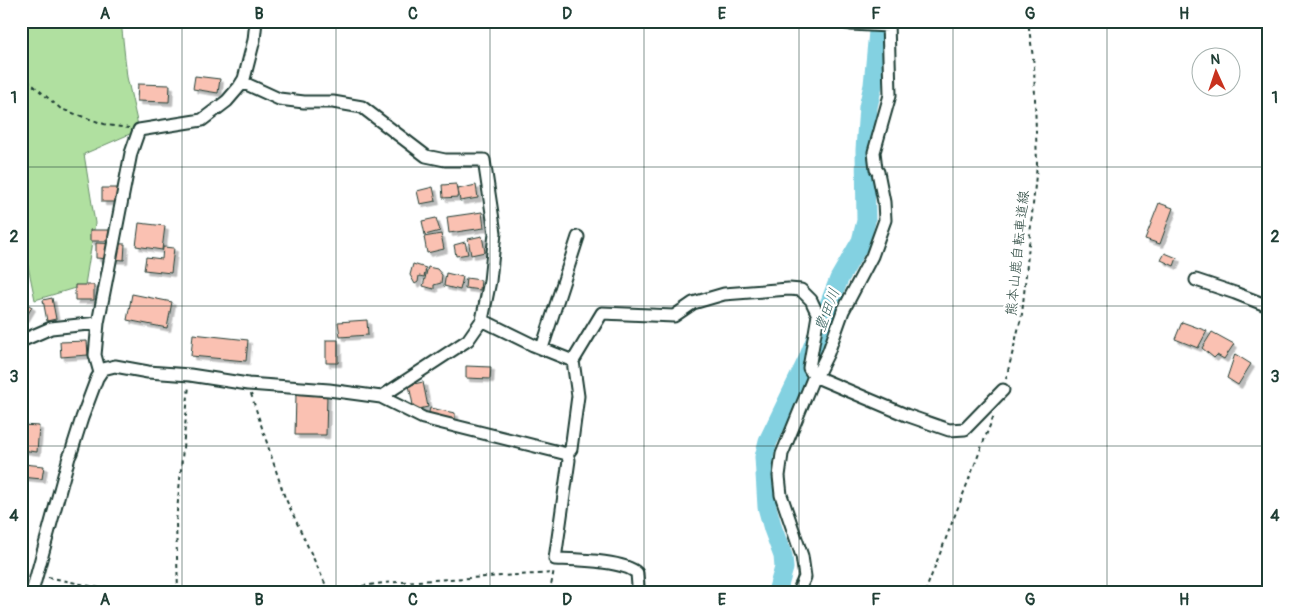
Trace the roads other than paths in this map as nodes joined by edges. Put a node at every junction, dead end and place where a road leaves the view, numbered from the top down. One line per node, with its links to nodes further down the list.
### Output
1 (256, 21): 4 (street)
2 (836, 21): 3 (street)
3 (888, 24): 14 (street)
4 (242, 82): 8 (street); 9 (street)
5 (578, 237): 11 (street)
6 (1196, 280): 7 (street)
7 (1268, 306)
8 (482, 320): 11 (street); 16 (street)
9 (98, 323): 10 (street); 13 (street)
10 (25, 339)
11 (542, 348): 12 (street)
12 (573, 361): 14 (street); 17 (street)
13 (100, 373): 16 (street); 18 (street)
14 (814, 376): 15 (street); 20 (street)
15 (1003, 390)
16 (381, 397): 17 (street)
17 (567, 454): 19 (street)
18 (32, 592)
19 (636, 592)
20 (798, 592)

